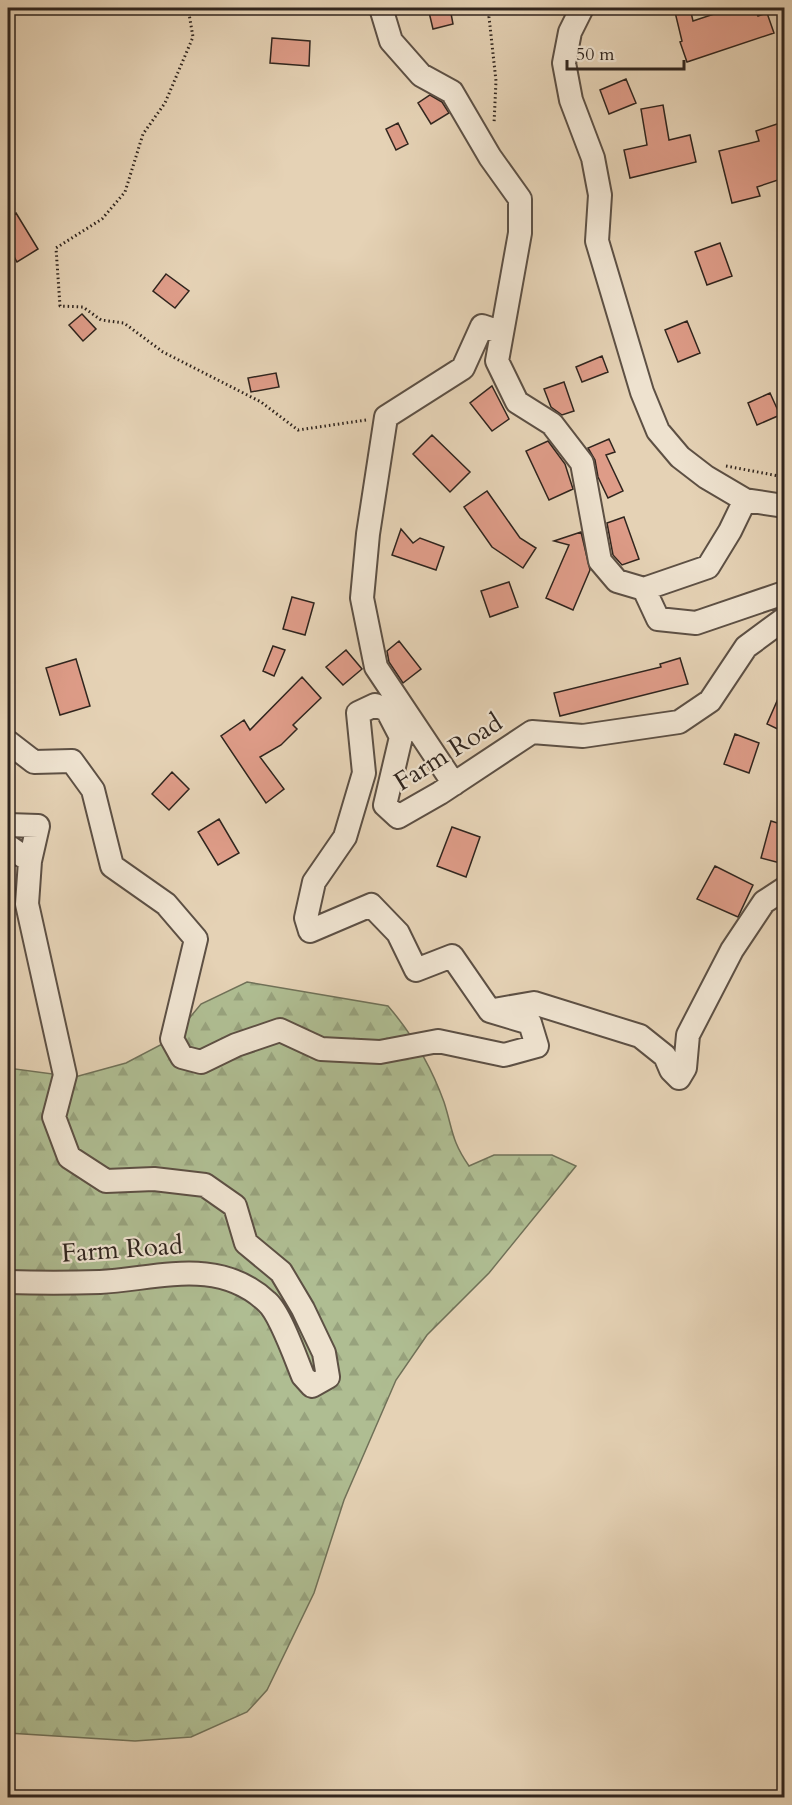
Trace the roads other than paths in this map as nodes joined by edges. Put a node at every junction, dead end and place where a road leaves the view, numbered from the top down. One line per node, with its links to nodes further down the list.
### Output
1 (381, 8): 3 (street)
2 (582, 8): 4 (street)
3 (500, 332): 6 (street); 10 (street)
4 (745, 500): 5 (street); 6 (street)
5 (784, 506)
6 (644, 589): 7 (street)
7 (784, 592)
8 (784, 619): 10 (street, Farm Road)
9 (8, 742): 15 (street)
10 (454, 784): 15 (street, Farm Road)
11 (8, 825): 13 (street, Farm Road)
12 (8, 846): 13 (street)
13 (30, 861): 16 (street, Farm Road)
14 (784, 889): 15 (street)
15 (490, 1011)
16 (8, 1282)

